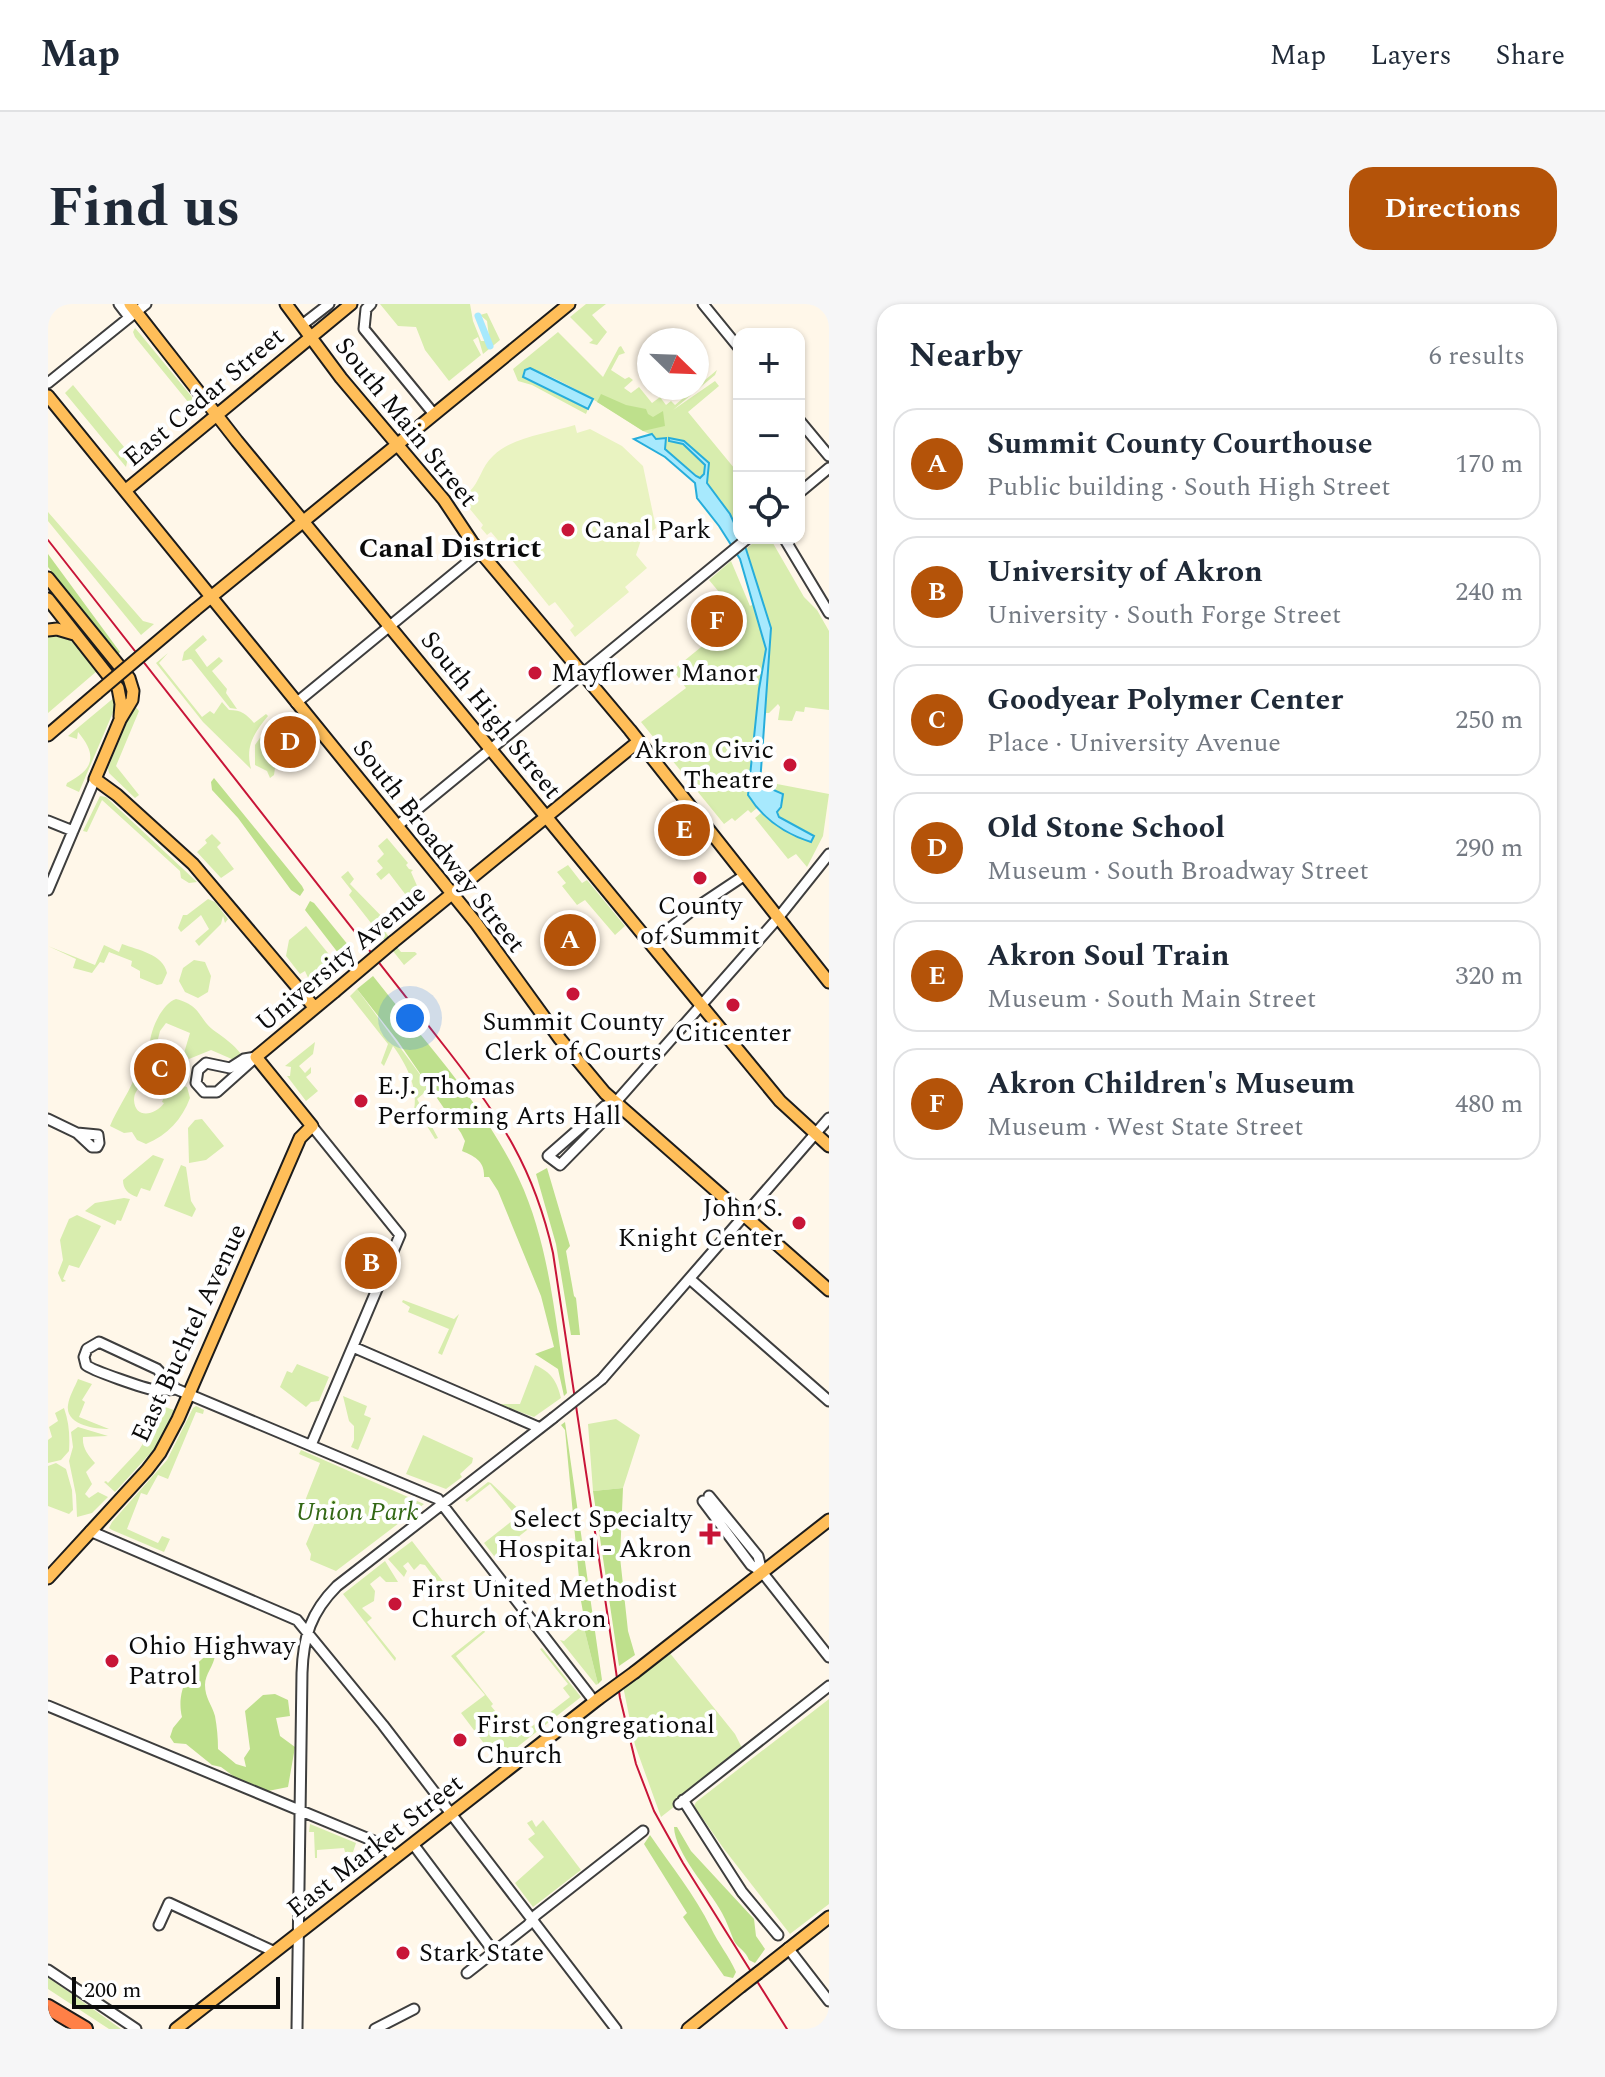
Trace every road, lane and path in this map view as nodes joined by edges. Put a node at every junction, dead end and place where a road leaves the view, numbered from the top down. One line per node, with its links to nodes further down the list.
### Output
1 (119, 304): 11 (street)
2 (146, 304): 11 (street)
3 (277, 304): 13 (main road, South Main Street)
4 (286, 304): 12 (main road, South Main Street)
5 (329, 304): 12 (street)
6 (351, 304): 13 (main road, East Cedar Street)
7 (371, 304): 17 (street)
8 (569, 304): 10 (main road)
9 (703, 304): 14 (street)
10 (552, 310): 17 (main road)
11 (131, 311): 15 (street); 18 (main road, South High Street)
12 (302, 325): 13 (main road, South Main Street)
13 (310, 338): 18 (main road, East Cedar Street); 20 (main road, South Main Street)
14 (733, 341)
15 (48, 383)
16 (48, 396): 24 (main road, South Broadway Street)
17 (433, 413): 20 (main road)
18 (217, 416): 24 (main road, East Cedar Street); 25 (main road, South High Street)
19 (805, 427): 21 (street)
20 (395, 444): 25 (main road); 28 (main road, South Main Street)
21 (829, 456)
22 (829, 468): 23 (street)
23 (805, 488)
24 (126, 490): 30 (main road, South Broadway Street)
25 (304, 521): 30 (main road); 34 (main road, South High Street)
26 (741, 544): 37 (street)
27 (788, 544): 33 (street)
28 (480, 552): 34 (street); 37 (main road, South Main Street)
29 (48, 578): 31 (main road)
30 (211, 597): 38 (main road, South Broadway Street); 40 (main road, bridge)
31 (66, 599): 32 (main road); 39 (main road)
32 (51, 609): 36 (main road)
33 (829, 613)
34 (390, 626): 38 (street); 42 (main road, South High Street)
35 (48, 630): 36 (main road)
36 (78, 636): 39 (main road)
37 (582, 675): 41 (main road, South Main Street); 42 (street)
38 (296, 703): 46 (main road, South Broadway Street)
39 (120, 720): 43 (main road)
40 (48, 734)
41 (639, 741): 44 (main road, University Avenue); 49 (main road, South Main Street)
42 (490, 747): 44 (main road, South High Street); 46 (street)
43 (95, 779): 47 (street); 56 (main road)
44 (546, 816): 51 (main road, University Avenue); 53 (main road, South High Street)
45 (48, 821): 47 (street)
46 (397, 826): 51 (main road, South Broadway Street)
47 (73, 831): 50 (street)
48 (829, 854): 52 (street)
49 (745, 875): 52 (main road, South Main Street); 53 (street)
50 (48, 890)
51 (452, 894): 56 (main road, University Avenue, bridge); 58 (main road, South Broadway Street)
52 (778, 918): 54 (main road, South Main Street); 55 (street)
53 (651, 943): 55 (main road, South High Street)
54 (829, 982)
55 (701, 1005): 58 (street); 63 (main road, South High Street)
56 (314, 1007): 57 (main road, University Avenue)
57 (256, 1057): 57 (street, University Avenue); 61 (main road)
58 (615, 1103): 58 (street); 65 (main road, South Broadway Street)
59 (829, 1118): 63 (street)
60 (48, 1119): 62 (street)
61 (312, 1126): 68 (street); 70 (main road, East Buchtel Avenue)
62 (77, 1133)
63 (815, 1134): 64 (main road, South High Street); 65 (street)
64 (829, 1146)
65 (744, 1218): 66 (street); 67 (main road, South Broadway Street)
66 (691, 1280): 71 (street); 72 (street, bridge)
67 (829, 1290)
68 (353, 1347): 72 (street); 73 (street)
69 (176, 1389): 69 (street); 70 (street)
70 (189, 1395): 73 (street); 77 (main road, East Buchtel Avenue)
71 (829, 1401)
72 (540, 1428): 75 (street)
73 (311, 1445): 75 (street)
74 (706, 1499): 78 (street)
75 (442, 1504): 80 (street); 83 (street)
76 (829, 1520): 78 (main road, East Market Street)
77 (90, 1531): 79 (main road, East Buchtel Avenue); 80 (street)
78 (762, 1572): 81 (street); 83 (main road, East Market Street, bridge)
79 (48, 1578)
80 (307, 1629): 85 (street); 86 (street)
81 (829, 1657)
82 (829, 1686): 94 (street)
83 (596, 1700): 86 (main road, East Market Street)
84 (48, 1706): 85 (street)
85 (301, 1809): 89 (street); 93 (street)
86 (450, 1814): 88 (main road, East Market Street); 91 (street)
87 (643, 1831): 91 (street)
88 (413, 1844): 89 (main road, East Market Street); 97 (street)
89 (395, 1858): 93 (main road, East Market Street)
90 (829, 1917): 95 (main road)
91 (532, 1920): 97 (street); 108 (street)
92 (159, 1925): 96 (street)
93 (300, 1933): 96 (main road, East Market Street); 106 (street)
94 (778, 1935)
95 (788, 1948): 100 (street); 109 (main road, bridge)
96 (275, 1952): 105 (main road, East Market Street)
97 (494, 1952): 99 (street)
98 (48, 1970): 104 (street)
99 (467, 1973)
100 (829, 2001)
101 (48, 2007): 103 (highway)
102 (414, 2009): 107 (street)
103 (85, 2029)
104 (136, 2029)
105 (176, 2029)
106 (297, 2029)
107 (375, 2029)
108 (616, 2029)
109 (688, 2029)

